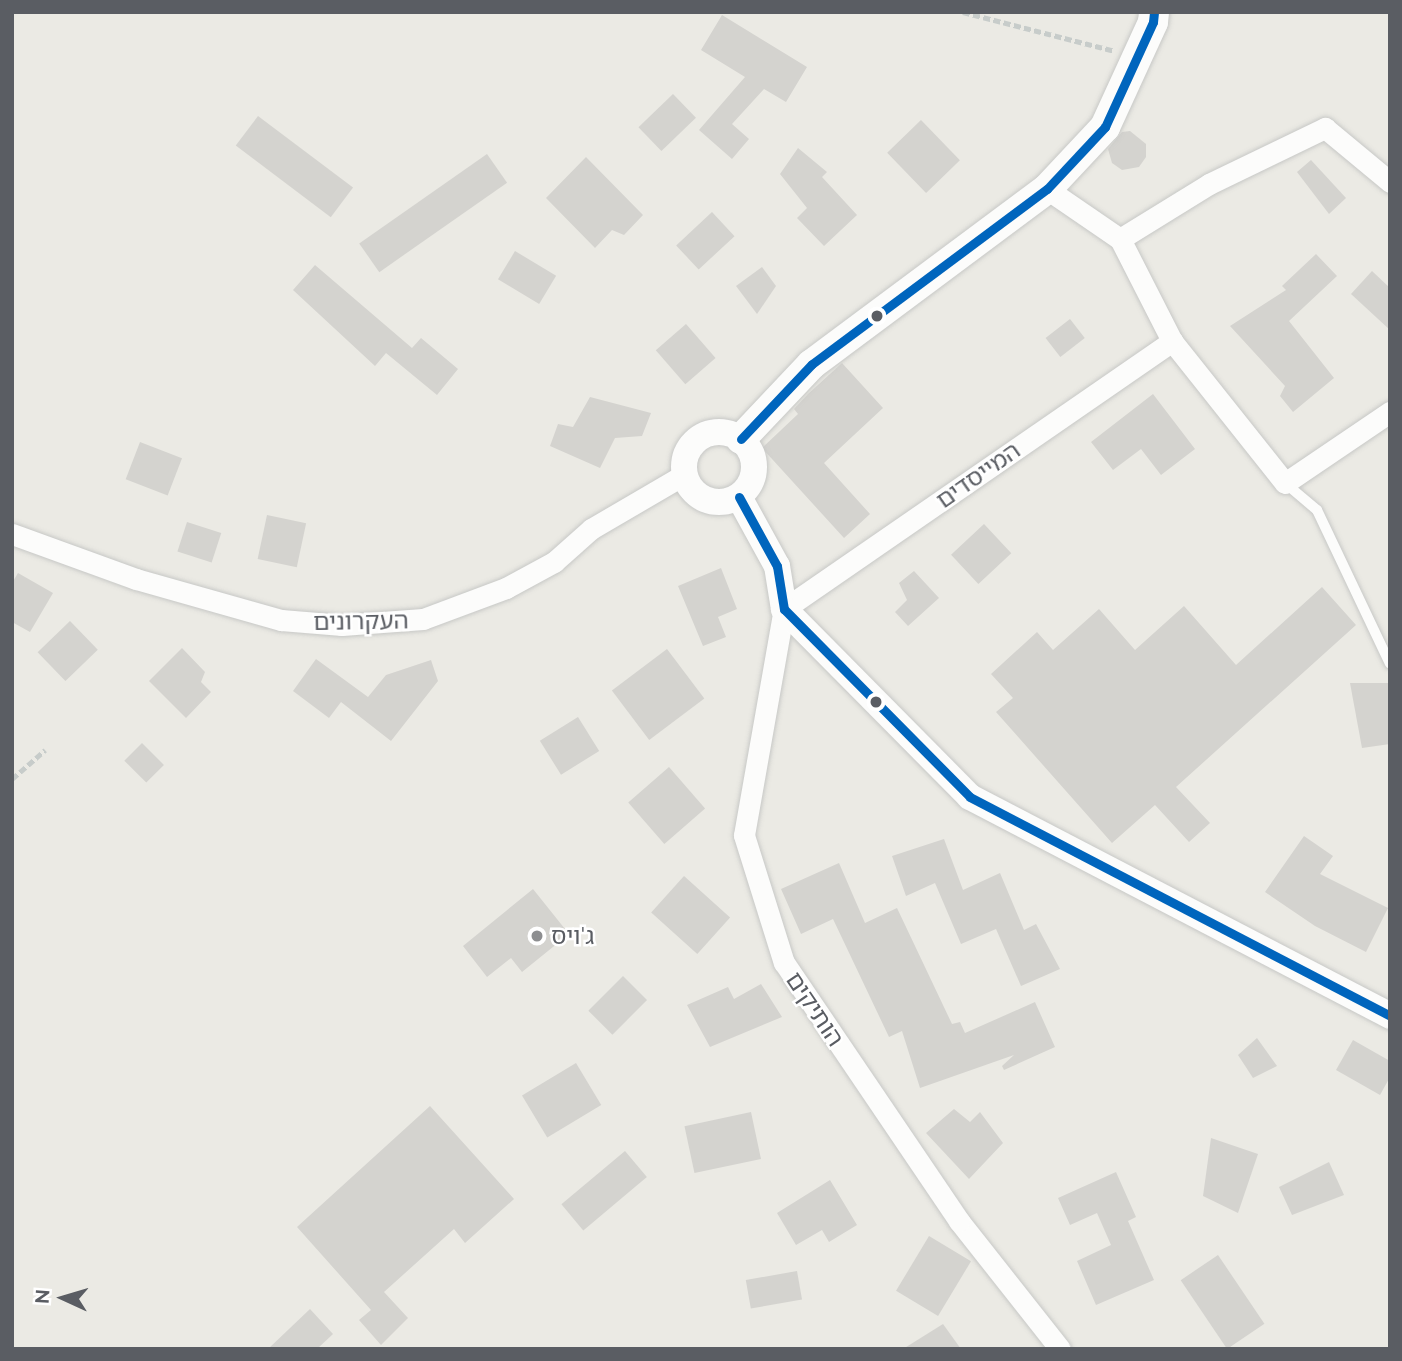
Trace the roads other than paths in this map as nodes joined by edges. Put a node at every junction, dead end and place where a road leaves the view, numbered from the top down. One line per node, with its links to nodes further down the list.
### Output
1 (1154, 12): 3 (main road)
2 (1390, 182): 4 (street)
3 (1047, 189): 4 (street); 7 (main road)
4 (1120, 239): 5 (street)
5 (1172, 341): 9 (street); 12 (street, המייסדים)
6 (1390, 412): 9 (street)
7 (741, 439): 8 (street); 10 (street)
8 (685, 474): 10 (street); 11 (street, העקרונים)
9 (1285, 483): 13 (lane)
10 (739, 496): 12 (street)
11 (12, 534)
12 (784, 609): 14 (street); 15 (street, הותיקים)
13 (1390, 664)
14 (1390, 1016)
15 (1060, 1349)

